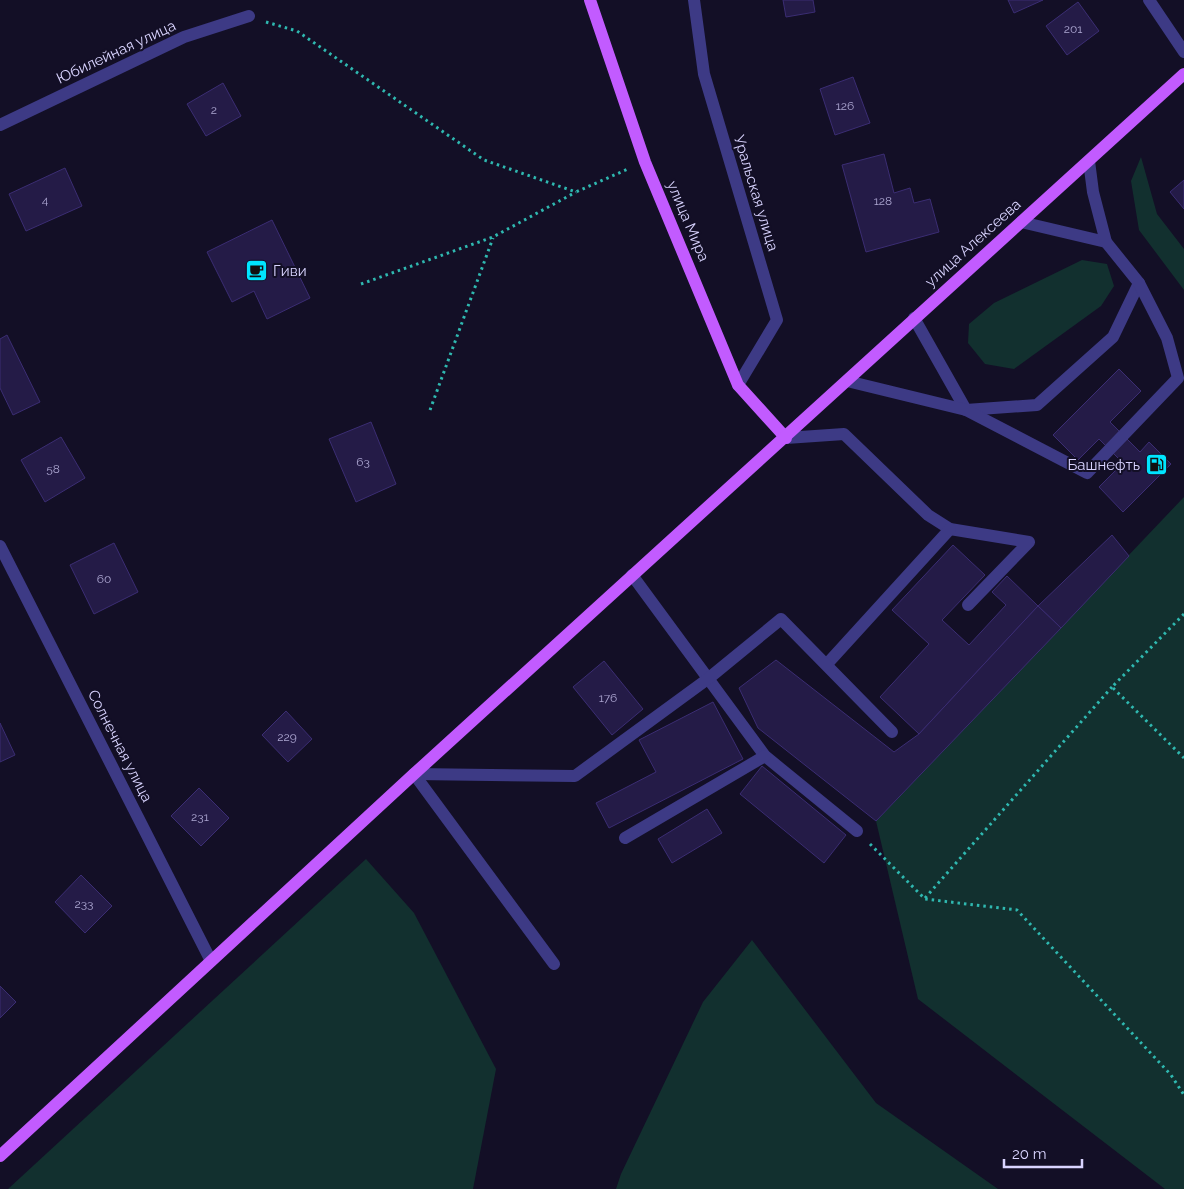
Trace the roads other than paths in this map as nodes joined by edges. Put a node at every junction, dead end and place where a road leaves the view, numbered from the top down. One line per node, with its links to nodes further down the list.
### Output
1 (590, 0): 15 (main road, улица Мира)
2 (694, 0): 15 (street, Уральская улица)
3 (1149, 0): 5 (street)
4 (249, 16): 7 (street, Юбилейная улица)
5 (1184, 52)
6 (1184, 74): 8 (main road, улица Алексеева)
7 (0, 125)
8 (1089, 160): 9 (main road, улица Алексеева); 10 (street)
9 (1021, 222): 10 (street); 12 (main road, улица Алексеева)
10 (1106, 242): 11 (street)
11 (1139, 283): 13 (street); 16 (street)
12 (914, 318): 14 (main road, улица Алексеева); 16 (street)
13 (1181, 377): 16 (street)
14 (847, 381): 16 (street); 17 (main road, улица Алексеева)
15 (738, 385): 17 (main road, улица Мира)
16 (966, 410)
17 (786, 438): 18 (street); 20 (main road, улица Алексеева)
18 (950, 529): 21 (street); 22 (street)
19 (0, 546): 29 (street, Солнечная улица)
20 (632, 575): 23 (street); 26 (main road, улица Алексеева)
21 (968, 605)
22 (827, 664): 23 (street); 24 (street)
23 (709, 678): 25 (street); 26 (street)
24 (892, 732)
25 (765, 756): 27 (street); 28 (street)
26 (414, 774): 29 (main road, улица Алексеева); 30 (street)
27 (857, 831)
28 (625, 838)
29 (211, 961): 31 (main road, улица Алексеева)
30 (554, 964)
31 (0, 1156)

